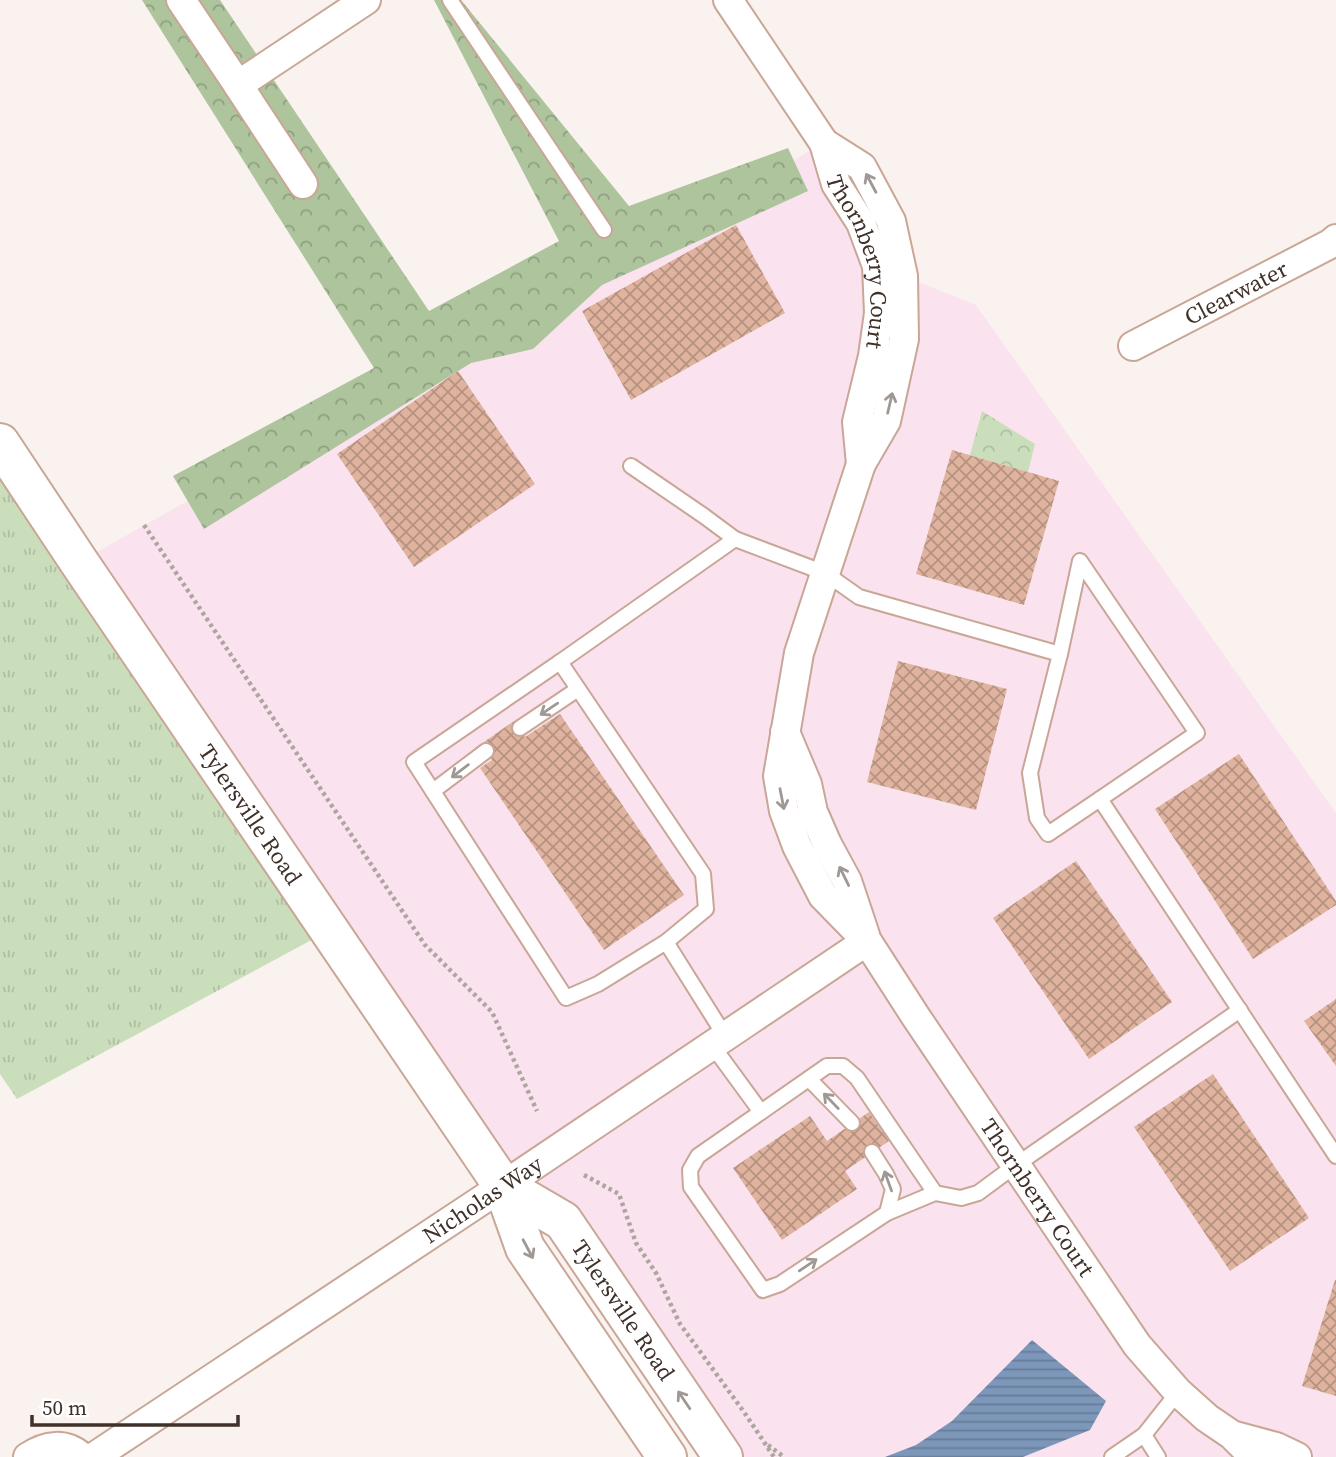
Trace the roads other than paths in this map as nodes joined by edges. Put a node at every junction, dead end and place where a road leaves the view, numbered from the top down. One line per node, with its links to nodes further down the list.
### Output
1 (181, 0): 5 (street)
2 (366, 0): 5 (street)
3 (450, 0): 7 (lane)
4 (728, 0): 13 (street, Thornberry Court)
5 (238, 85): 6 (street)
6 (303, 184)
7 (604, 230)
8 (1336, 239): 9 (street, Clearwater)
9 (1133, 346)
10 (0, 443): 31 (main road, Tylersville Road)
11 (631, 466): 12 (lane)
12 (735, 540): 13 (lane); 15 (lane)
13 (825, 573): 14 (lane); 21 (street, Thornberry Court)
14 (1060, 654): 20 (lane); 20 (lane)
15 (560, 662): 16 (lane); 19 (lane)
16 (578, 689): 17 (lane, one-way to 17); 22 (lane)
17 (520, 729)
18 (486, 751): 19 (lane, one-way to 19)
19 (433, 791): 22 (lane)
20 (1100, 799): 23 (lane)
21 (867, 941): 24 (street, Nicholas Way); 30 (street, Thornberry Court)
22 (666, 942): 24 (lane)
23 (1240, 1010): 29 (lane); 30 (lane)
24 (719, 1040): 26 (lane); 31 (street, Nicholas Way)
25 (809, 1079): 26 (lane); 27 (lane, one-way to 25); 32 (lane)
26 (761, 1112): 33 (lane, one-way to 33)
27 (852, 1123)
28 (872, 1153): 33 (lane, one-way to 28)
29 (1336, 1156)
30 (1016, 1165): 32 (lane); 34 (street, Thornberry Court)
31 (503, 1186): 39 (street, Nicholas Way); 40 (main road, Tylersville Road, one-way to 40); 41 (main road, Tylersville Road, one-way to 31)
32 (935, 1193): 33 (lane)
33 (887, 1213)
34 (1178, 1392): 35 (street, Thornberry Court); 36 (lane)
35 (1232, 1435): 44 (street, Thornberry Court); 45 (street, Thornberry Court)
36 (1144, 1436): 42 (lane); 43 (lane)
37 (28, 1457): 38 (street)
38 (82, 1457)
39 (94, 1457)
40 (667, 1457)
41 (723, 1457)
42 (1112, 1457)
43 (1158, 1457)
44 (1254, 1457)
45 (1297, 1457)

